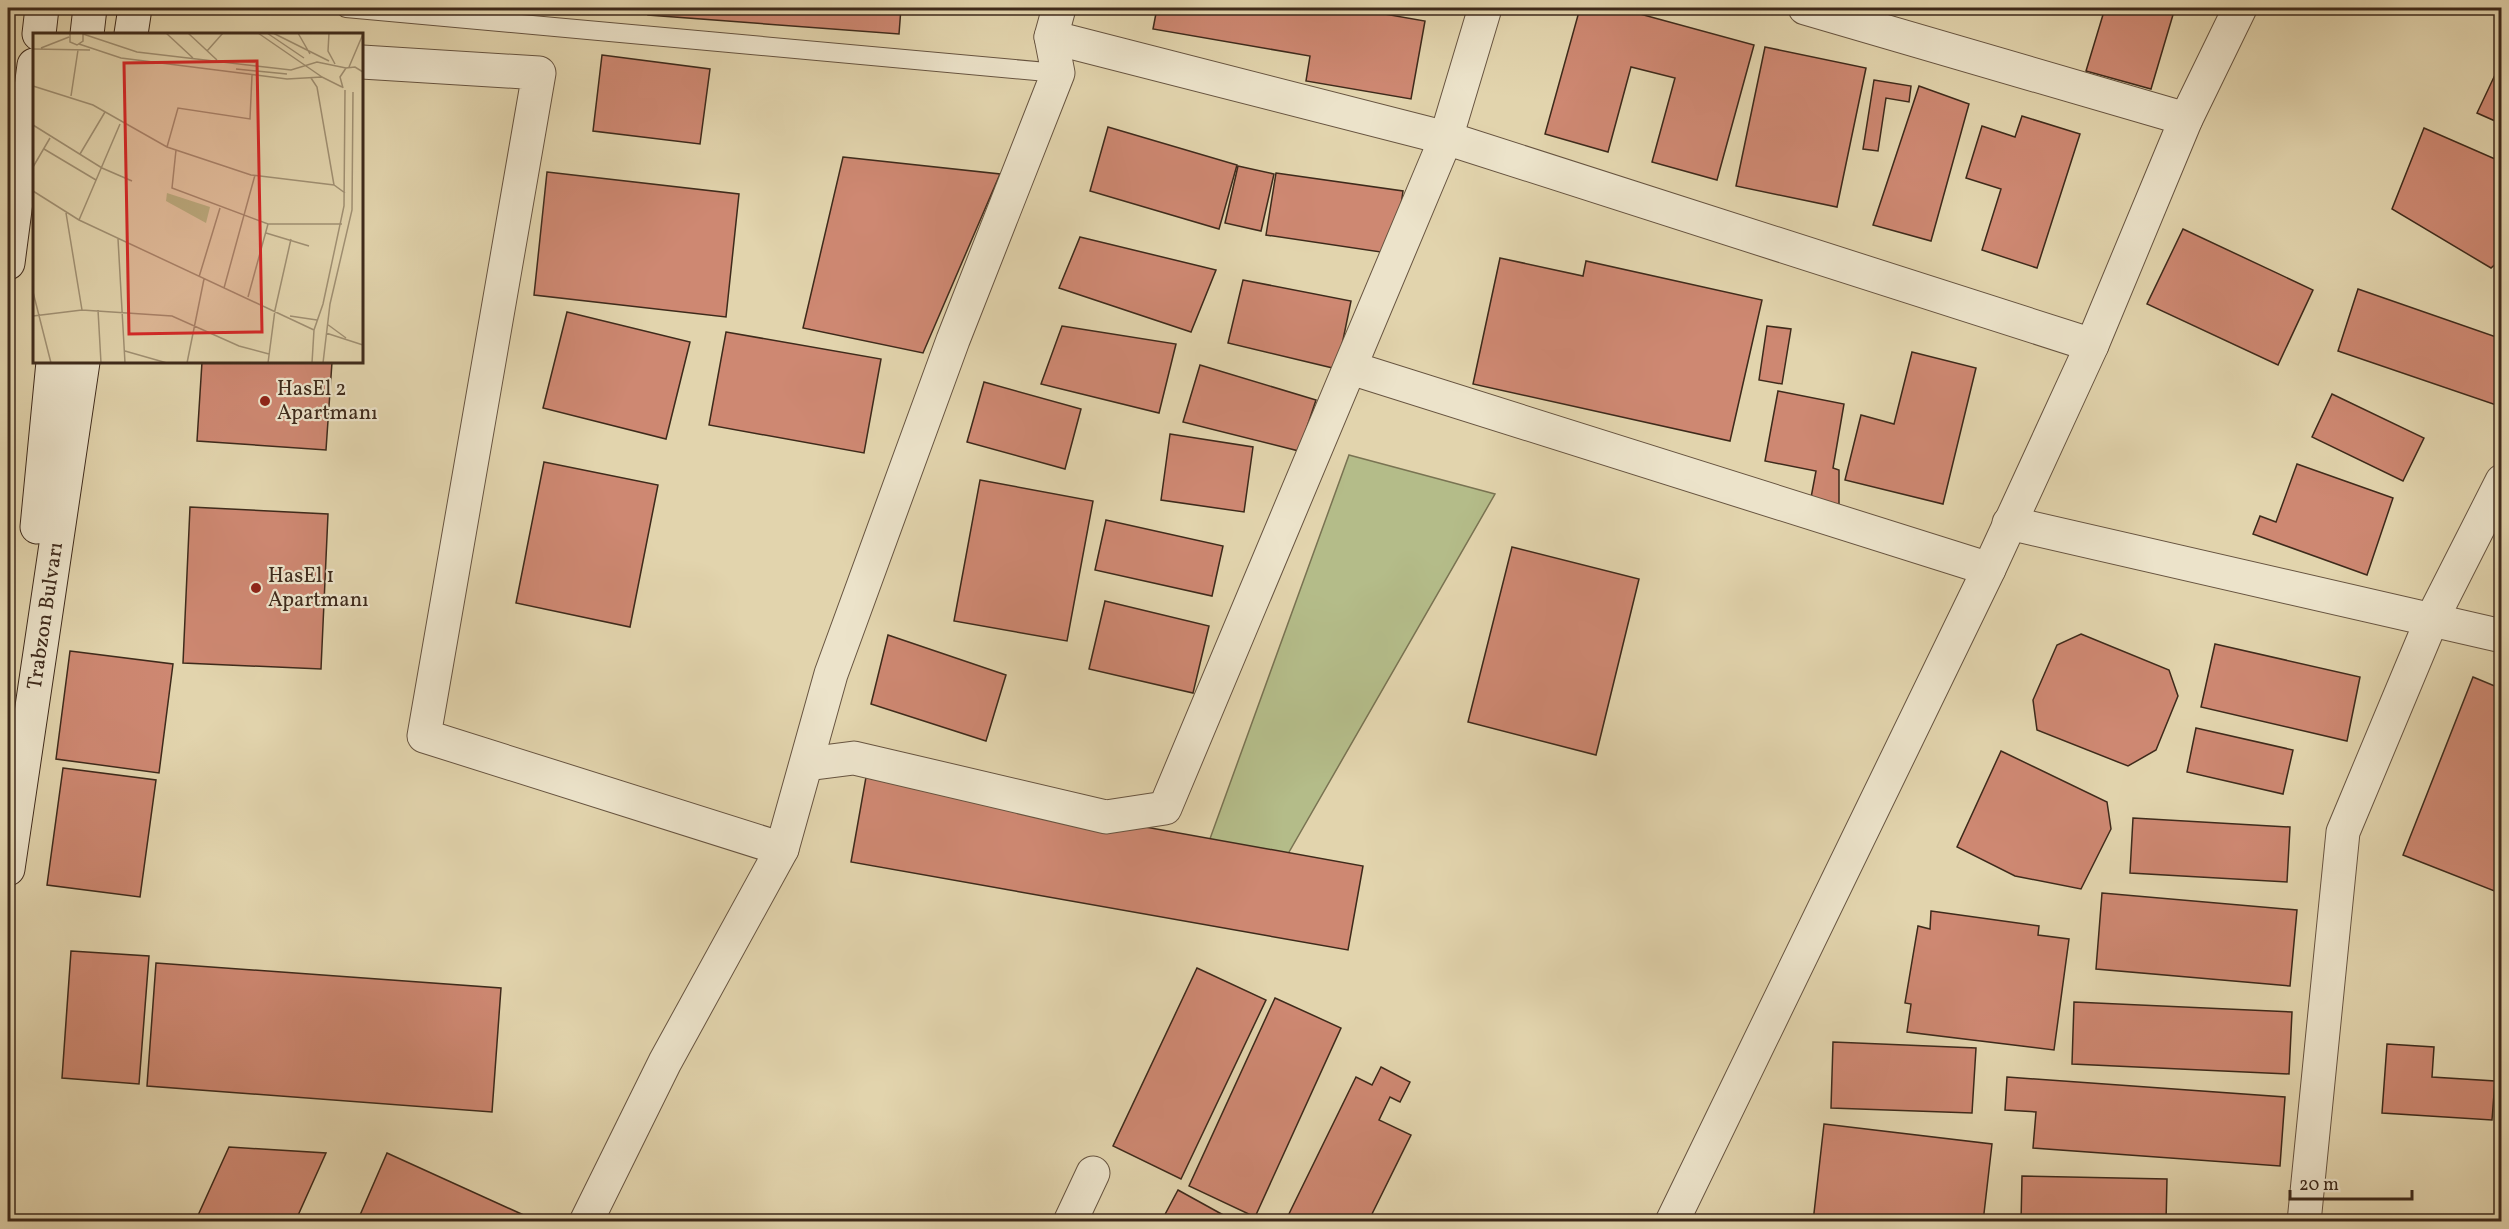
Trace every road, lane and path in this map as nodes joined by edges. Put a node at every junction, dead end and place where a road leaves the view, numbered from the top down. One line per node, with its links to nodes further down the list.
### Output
1 (42, 8): 9 (street)
2 (90, 8): 10 (street)
3 (135, 8): 11 (street)
4 (346, 8): 14 (lane)
5 (1485, 8): 16 (street)
6 (1805, 8): 15 (street)
7 (2240, 8): 15 (street)
8 (1055, 22): 14 (street); 16 (street)
9 (39, 33)
10 (87, 33)
11 (131, 33)
12 (363, 62): 29 (street)
13 (33, 73): 17 (street)
14 (1058, 73): 27 (street)
15 (2186, 119): 18 (street)
16 (1446, 138): 18 (street); 21 (street)
17 (8, 263)
18 (2092, 345): 23 (street)
19 (53, 363): 28 (street)
20 (82, 363): 30 (street, Trabzon Bulvarı)
21 (1352, 368): 24 (street); 27 (street)
22 (2502, 481): 25 (street)
23 (2008, 523): 24 (street); 25 (street)
24 (1989, 569): 34 (street)
25 (2432, 620): 26 (street); 35 (street)
26 (2502, 636)
27 (807, 764): 29 (street)
28 (8, 827)
29 (782, 849): 32 (street)
30 (8, 869)
31 (1093, 1173): 33 (street)
32 (586, 1221)
33 (1070, 1221)
34 (1672, 1221)
35 (2304, 1221)

